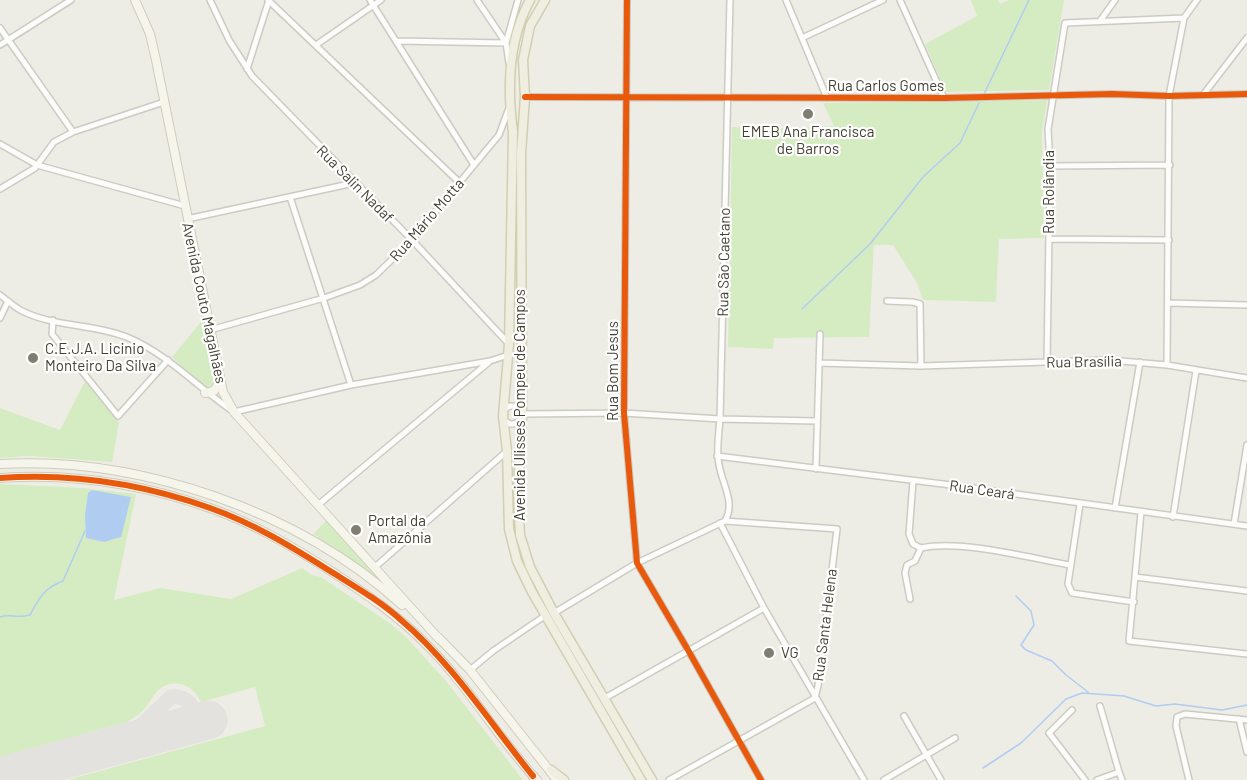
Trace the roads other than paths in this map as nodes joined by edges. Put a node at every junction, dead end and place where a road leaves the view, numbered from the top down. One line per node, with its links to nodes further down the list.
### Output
1 (71, 0): 24 (street)
2 (135, 0): 40 (main road, Avenida Couto Magalhães)
3 (210, 0): 30 (street, Rua Salin Nadaf)
4 (268, 0): 28 (street); 30 (street)
5 (381, 0): 17 (street)
6 (477, 0): 26 (street)
7 (518, 0): 26 (street)
8 (530, 0): 29 (main road, Avenida Ulisses Pompeu de Campos)
9 (545, 0): 37 (main road, Avenida Ulisses Pompeu de Campos)
10 (627, 0): 34 (street, Rua Bom Jesus)
11 (730, 0): 35 (street, Rua São Caetano)
12 (786, 0): 22 (street)
13 (883, 0): 18 (street)
14 (900, 0): 39 (street)
15 (1115, 0): 20 (street)
16 (1197, 0): 19 (street)
17 (372, 2): 25 (street); 28 (street)
18 (875, 2): 22 (street)
19 (1184, 18): 20 (street); 36 (street)
20 (1100, 21): 32 (street, Rua Rolândia)
21 (0, 28): 24 (street)
22 (802, 38): 38 (street)
23 (1247, 38): 33 (street)
24 (8, 40): 27 (street); 42 (street)
25 (396, 41): 26 (street); 47 (street)
26 (506, 43): 29 (street)
27 (0, 45)
28 (316, 45): 50 (street)
29 (511, 67): 41 (main road, Avenida Ulisses Pompeu de Campos)
30 (247, 69): 51 (street, Rua Salin Nadaf)
31 (1247, 94): 33 (street, Rua Carlos Gomes)
32 (1052, 95): 36 (street, Rua Carlos Gomes); 39 (street, Rua Carlos Gomes); 49 (street, Rua Rolândia)
33 (1203, 95): 36 (street, Rua Carlos Gomes)
34 (628, 96): 35 (street, Rua Carlos Gomes); 37 (street, Rua Carlos Gomes); 84 (street, Rua Bom Jesus)
35 (728, 96): 38 (street, Rua Carlos Gomes); 87 (street, Rua São Caetano)
36 (1169, 96): 48 (street)
37 (525, 97): 41 (main road); 85 (main road, Avenida Ulisses Pompeu de Campos)
38 (827, 98): 39 (street, Rua Carlos Gomes)
39 (944, 98)
40 (164, 102): 42 (street); 54 (main road, Avenida Couto Magalhães)
41 (509, 106): 43 (main road, Avenida Ulisses Pompeu de Campos); 44 (street, Rua Mário Motta)
42 (73, 132): 46 (street)
43 (513, 132): 44 (street); 69 (main road, Avenida Ulisses Pompeu de Campos)
44 (499, 135): 47 (street, Rua Mário Motta)
45 (0, 144): 46 (street)
46 (37, 165): 52 (street); 54 (street)
47 (474, 165): 50 (street, Rua Mário Motta)
48 (1170, 165): 49 (street); 58 (street)
49 (1050, 166): 56 (street, Rua Rolândia)
50 (459, 182): 57 (street, Rua Mário Motta)
51 (354, 183): 53 (street); 57 (street, Rua Salin Nadaf)
52 (0, 189)
53 (290, 197): 55 (street); 60 (street)
54 (185, 206): 55 (main road, Avenida Couto Magalhães)
55 (187, 219): 67 (main road, Avenida Couto Magalhães)
56 (1049, 238): 58 (street); 73 (street, Rua Rolândia)
57 (412, 240): 60 (street, Rua Mário Motta); 69 (street, Rua Salin Nadaf)
58 (1169, 240): 63 (street)
59 (0, 295): 61 (street)
60 (324, 297): 67 (street, Rua Mário Motta); 81 (street)
61 (8, 301): 65 (street); 66 (street)
62 (887, 301): 77 (street)
63 (1168, 303): 64 (street); 76 (street)
64 (1247, 305)
65 (0, 318)
66 (53, 320): 71 (street); 71 (street)
67 (210, 330): 80 (main road, Avenida Couto Magalhães)
68 (820, 333): 75 (street)
69 (508, 344): 70 (main road, Avenida Ulisses Pompeu de Campos)
70 (508, 355): 72 (street); 86 (main road, Avenida Ulisses Pompeu de Campos)
71 (168, 360): 82 (street)
72 (490, 361): 81 (street); 97 (street)
73 (1047, 362): 74 (street, Rua Brasília); 77 (street, Rua Brasília)
74 (1140, 362): 76 (street, Rua Brasília); 98 (street)
75 (819, 363): 77 (street, Rua Brasília); 88 (street)
76 (1167, 365): 78 (street, Rua Brasília)
77 (921, 366)
78 (1196, 371): 79 (street, Rua Brasília); 100 (street)
79 (1247, 378)
80 (220, 382): 82 (main road); 83 (main road, Avenida Couto Magalhães)
81 (351, 385): 83 (street)
82 (205, 393): 83 (street)
83 (234, 412): 97 (main road, Avenida Couto Magalhães)
84 (624, 413): 85 (street); 87 (street); 105 (street, Rua Bom Jesus)
85 (522, 414): 86 (street); 86 (street); 113 (main road, Avenida Ulisses Pompeu de Campos)
86 (503, 416): 90 (main road, Avenida Ulisses Pompeu de Campos)
87 (720, 419): 88 (street); 91 (street, Rua São Caetano)
88 (816, 421): 93 (street)
89 (1247, 446): 102 (street)
90 (507, 451): 107 (street); 113 (main road, Avenida Ulisses Pompeu de Campos)
91 (717, 456): 93 (street, Rua Ceará); 101 (street, Rua São Caetano)
92 (0, 464): 114 (main road)
93 (816, 469): 95 (street, Rua Ceará)
94 (0, 478): 131 (main road)
95 (913, 480): 96 (street, Rua Ceará); 104 (street)
96 (1080, 504): 98 (street, Rua Ceará); 106 (street)
97 (318, 505): 107 (main road, Avenida Couto Magalhães)
98 (1115, 508): 99 (street, Rua Ceará)
99 (1140, 512): 100 (street, Rua Ceará); 108 (street)
100 (1173, 517): 102 (street, Rua Ceará)
101 (723, 522): 105 (street); 112 (street); 119 (street, Rua Santa Helena)
102 (1234, 524): 103 (street, Rua Ceará)
103 (1247, 526)
104 (921, 548): 106 (street); 110 (street)
105 (637, 563): 113 (street); 115 (street, Rua Bom Jesus)
106 (1070, 565): 111 (street)
107 (374, 568): 114 (main road, Avenida Couto Magalhães)
108 (1135, 577): 109 (street); 111 (street)
109 (1247, 591)
110 (910, 599)
111 (1134, 602): 116 (street)
112 (764, 608): 115 (street); 119 (street)
113 (550, 614): 117 (street); 118 (main road, Avenida Ulisses Pompeu de Campos); 134 (main road, Avenida Ulisses Pompeu de Campos)
114 (440, 639): 117 (main road)
115 (688, 650): 118 (street); 126 (street, Rua Bom Jesus)
116 (1247, 654)
117 (470, 670): 129 (main road)
118 (605, 698): 135 (main road, Avenida Ulisses Pompeu de Campos)
119 (815, 698): 126 (street, Rua Santa Helena); 138 (street)
120 (1100, 706): 130 (street)
121 (1072, 710): 141 (street)
122 (904, 716): 128 (street)
123 (1239, 719): 124 (street); 127 (street); 144 (street)
124 (1247, 720)
125 (955, 738): 128 (street)
126 (738, 741): 136 (street, Rua Santa Helena); 137 (street, Rua Bom Jesus)
127 (1247, 752)
128 (927, 756): 139 (street); 140 (street)
129 (551, 770): 132 (main road); 133 (main road)
130 (1119, 772): 142 (street); 143 (street)
131 (535, 779)
132 (557, 780)
133 (564, 780)
134 (641, 780)
135 (652, 780)
136 (669, 780)
137 (761, 780)
138 (864, 780)
139 (885, 780)
140 (941, 780)
141 (1085, 780)
142 (1096, 780)
143 (1122, 780)
144 (1189, 780)

